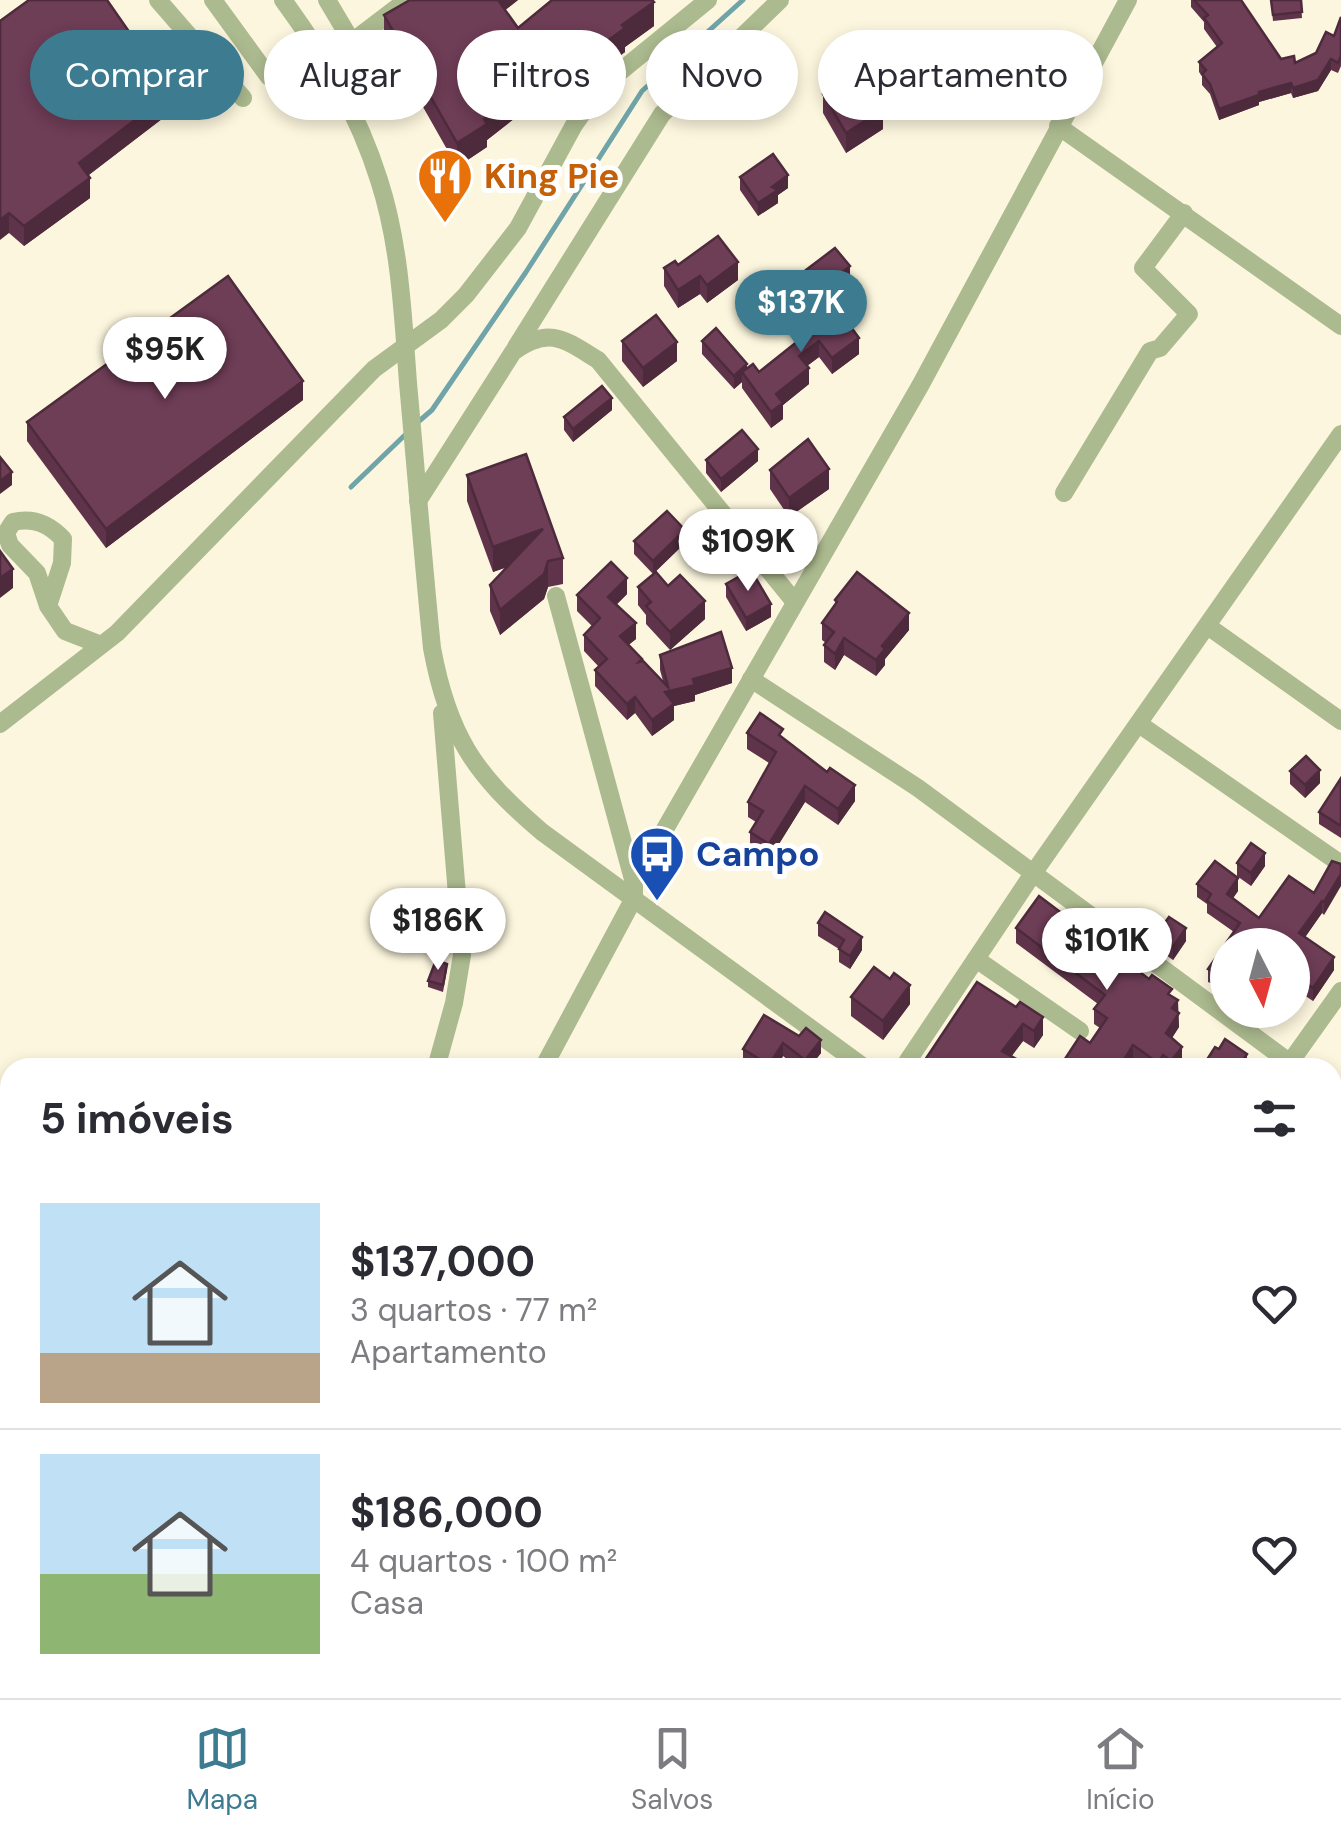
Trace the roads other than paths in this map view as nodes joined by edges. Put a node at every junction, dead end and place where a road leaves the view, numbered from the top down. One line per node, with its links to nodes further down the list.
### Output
1 (158, 0): 9 (street)
2 (213, 0): 13 (street)
3 (283, 0): 10 (street)
4 (327, 0): 11 (street)
5 (407, 0): 12 (street)
6 (708, 0): 18 (street)
7 (780, 0): 19 (street)
8 (1128, 0): 15 (street)
9 (184, 30)
10 (305, 30)
11 (345, 30)
12 (368, 30)
13 (264, 70)
14 (356, 120): 18 (street)
15 (1058, 126): 16 (street); 24 (street)
16 (1184, 213): 17 (street); 21 (street)
17 (1341, 326)
18 (405, 343): 22 (street); 27 (street)
19 (513, 352): 22 (street); 24 (street)
20 (1341, 434): 26 (street)
21 (1064, 493)
22 (418, 501): 29 (street)
23 (556, 596): 35 (street)
24 (794, 601): 28 (street)
25 (48, 606): 25 (street); 27 (street)
26 (1209, 627): 30 (street); 32 (street)
27 (100, 645): 31 (street)
28 (751, 678): 34 (street); 35 (street)
29 (440, 692): 35 (street); 39 (street)
30 (1341, 721)
31 (0, 724)
32 (1139, 724): 33 (street); 34 (street)
33 (1341, 864)
34 (1032, 875): 36 (street); 43 (street)
35 (634, 890): 40 (street); 41 (street)
36 (976, 958): 38 (street); 42 (street)
37 (1341, 991): 44 (street)
38 (1080, 1031)
39 (439, 1058)
40 (548, 1058)
41 (852, 1058)
42 (910, 1058)
43 (1279, 1058)
44 (1293, 1058)

